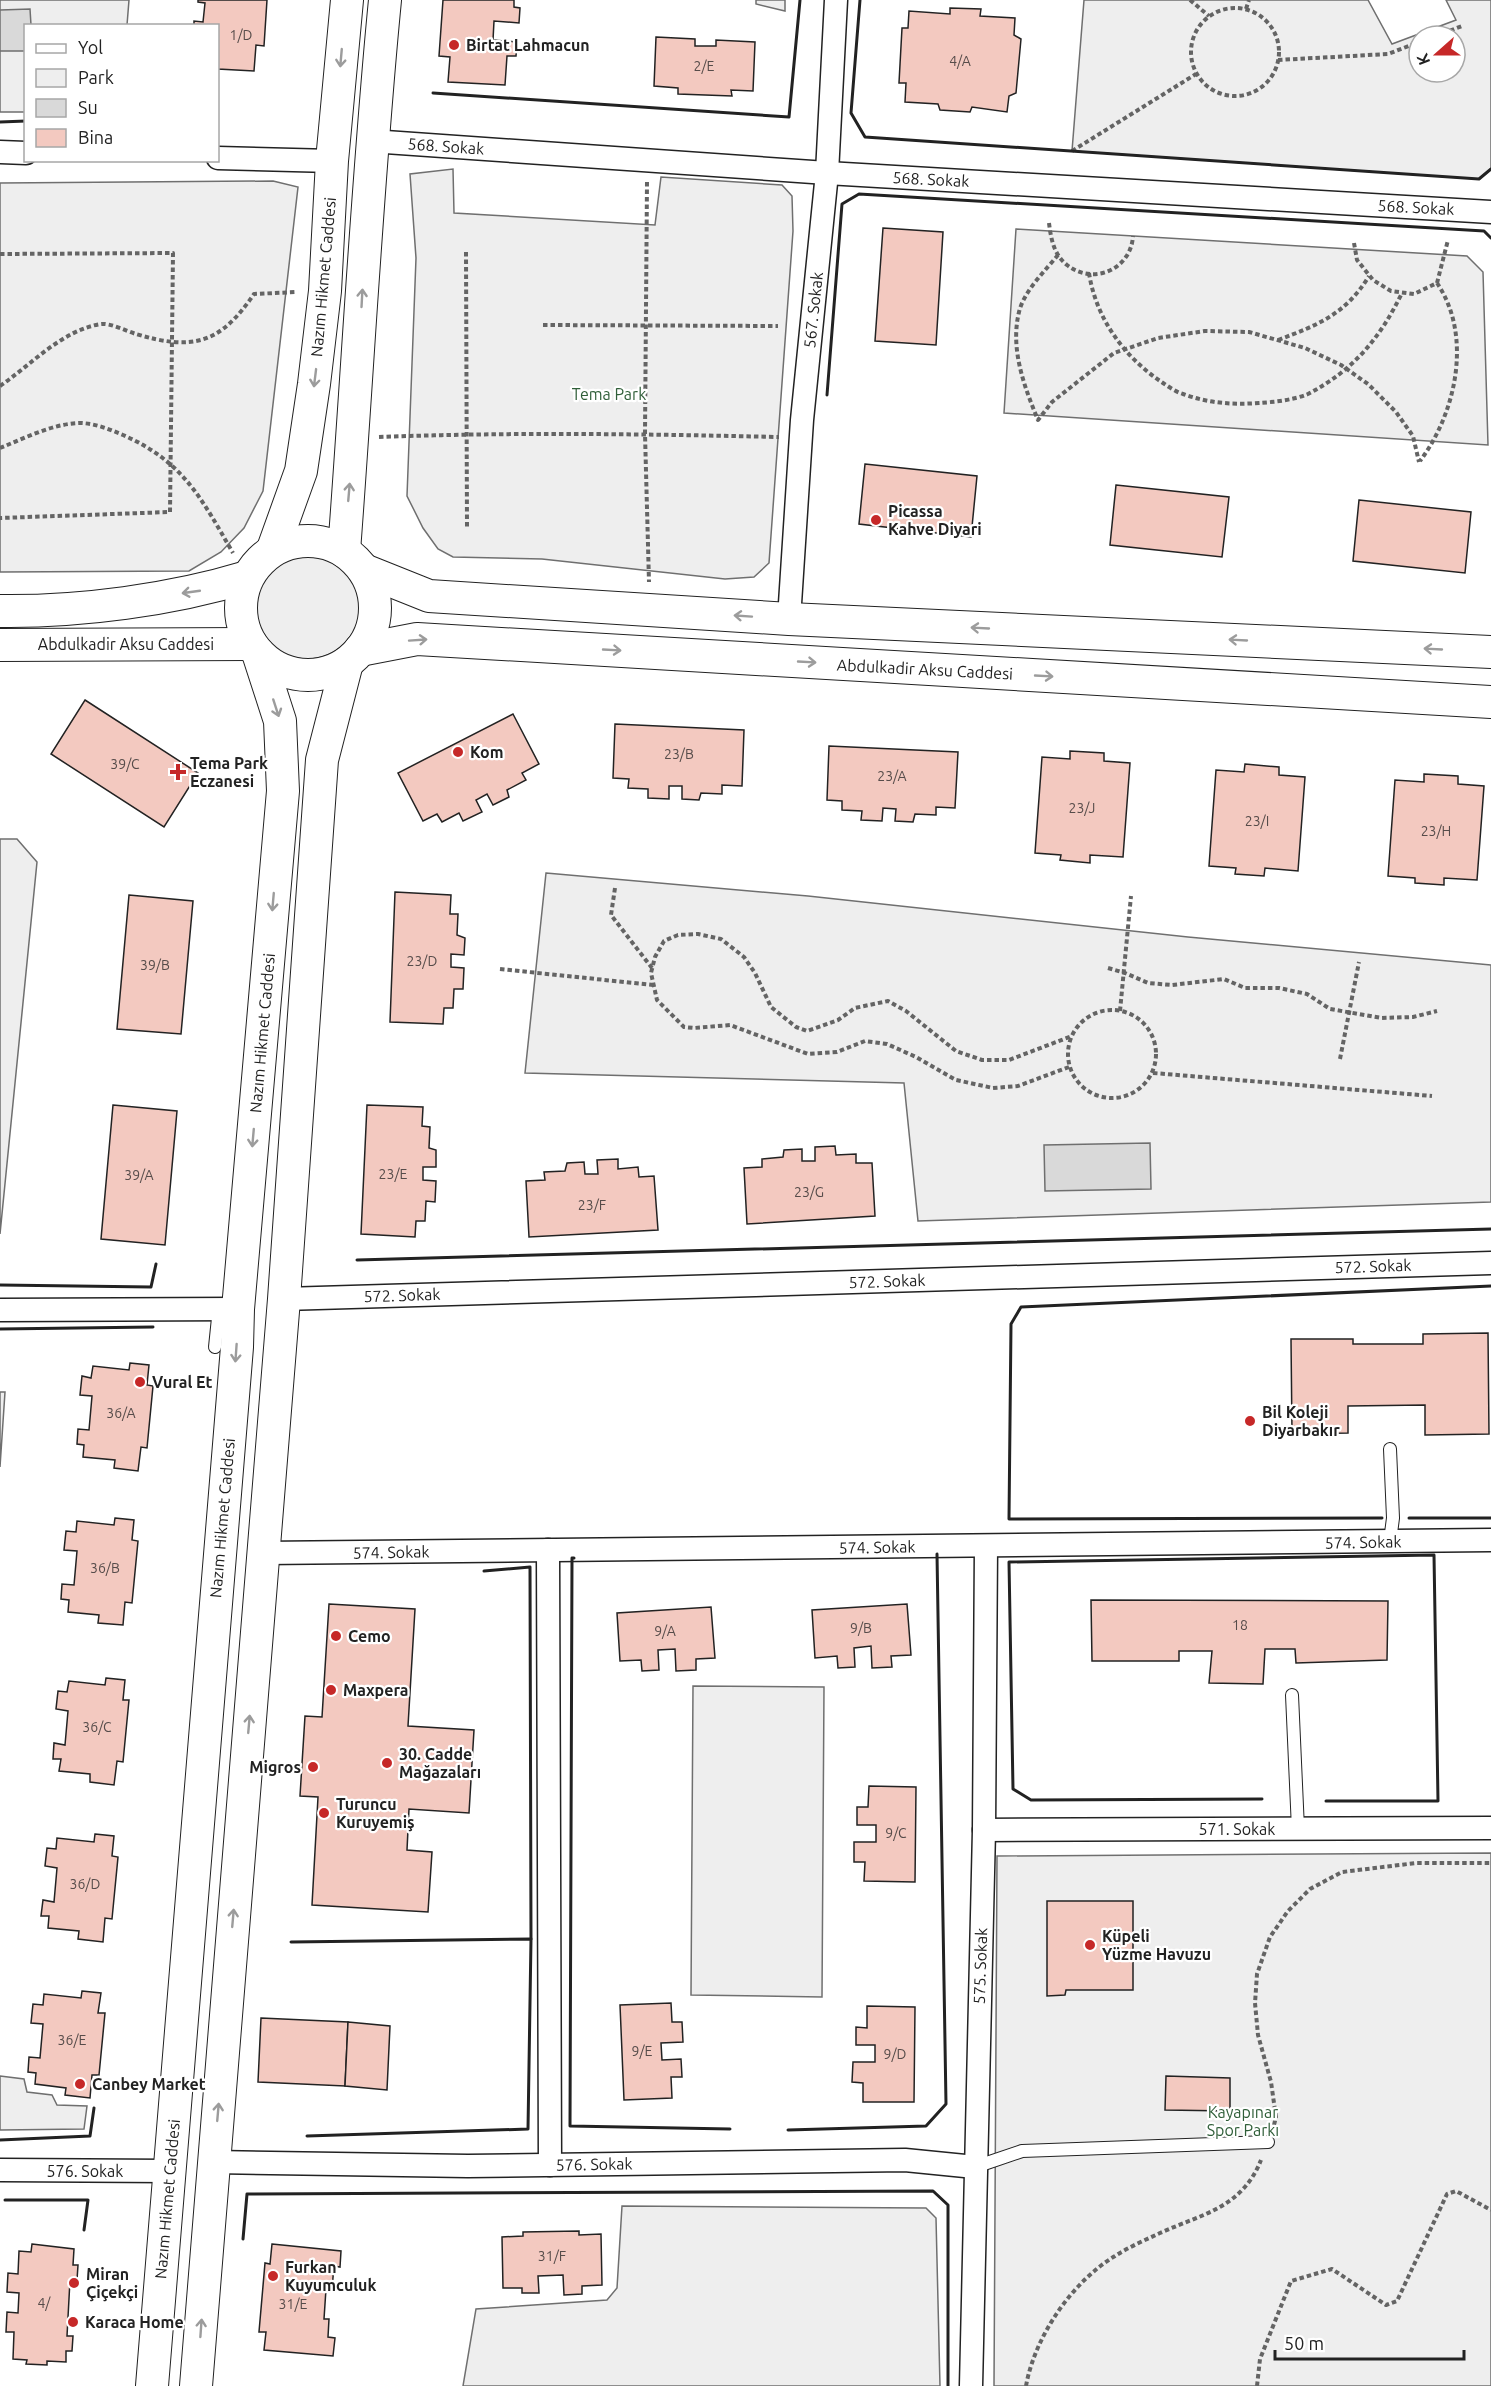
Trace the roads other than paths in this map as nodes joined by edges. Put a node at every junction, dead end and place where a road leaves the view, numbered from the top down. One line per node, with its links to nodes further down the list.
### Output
1 (347, 0): 8 (main road, Nazım Hikmet Caddesi, one-way to 8)
2 (385, 0): 4 (main road)
3 (836, 0): 9 (street, 567. Sokak)
4 (371, 141): 9 (street, 568. Sokak); 12 (main road, one-way to 4)
5 (0, 152): 6 (street)
6 (24, 153)
7 (219, 158): 8 (street)
8 (332, 161): 11 (main road, Nazım Hikmet Caddesi, one-way to 11)
9 (827, 173): 10 (street, 568. Sokak); 15 (street, 567. Sokak)
10 (1491, 212)
11 (273, 549): 12 (main road); 13 (main road)
12 (354, 560): 15 (main road, one-way to 12); 19 (main road)
13 (248, 576): 14 (main road, Abdulkadir Aksu Caddesi, one-way to 14); 17 (main road)
14 (0, 611)
15 (789, 619): 18 (main road, one-way to 15)
16 (0, 645): 17 (main road, Abdulkadir Aksu Caddesi)
17 (255, 648): 19 (main road); 23 (main road, Nazım Hikmet Caddesi, one-way to 23)
18 (1491, 652)
19 (354, 656): 20 (main road, Abdulkadir Aksu Caddesi, one-way to 20); 22 (main road)
20 (1491, 702)
21 (1491, 1263): 22 (street, 572. Sokak)
22 (284, 1299): 31 (main road)
23 (228, 1309): 24 (street); 25 (lane); 41 (main road, Nazım Hikmet Caddesi, one-way to 41)
24 (0, 1310)
25 (215, 1347)
26 (1390, 1449): 28 (lane)
27 (1491, 1540): 28 (street, 574. Sokak)
28 (1390, 1541): 29 (street, 574. Sokak)
29 (987, 1546): 30 (street, 574. Sokak); 35 (street, 575. Sokak)
30 (548, 1550): 31 (street, 574. Sokak); 38 (street)
31 (263, 1553): 37 (main road, one-way to 31)
32 (1292, 1695): 34 (lane)
33 (1491, 1828): 34 (street, 571. Sokak)
34 (1298, 1829): 35 (street, 571. Sokak)
35 (984, 1830): 39 (street, 575. Sokak)
36 (1268, 2142): 39 (lane)
37 (213, 2162): 38 (street, 576. Sokak); 43 (main road, one-way to 37)
38 (550, 2165): 39 (street, 576. Sokak)
39 (975, 2167): 44 (street, 575. Sokak)
40 (0, 2170): 41 (street, 576. Sokak)
41 (170, 2171): 42 (main road, Nazım Hikmet Caddesi)
42 (152, 2386)
43 (196, 2386)
44 (971, 2386)

